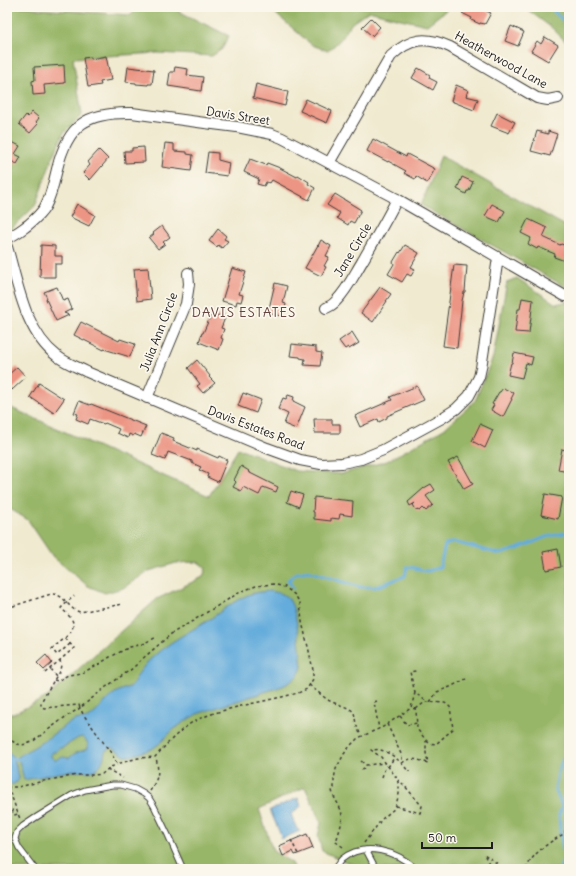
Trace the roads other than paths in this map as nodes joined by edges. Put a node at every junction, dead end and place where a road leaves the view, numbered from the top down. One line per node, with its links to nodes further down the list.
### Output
1 (558, 98): 2 (street, Heatherwood Lane)
2 (330, 163): 3 (street, Davis Street); 4 (street, Davis Street)
3 (397, 200): 6 (street, Davis Street); 9 (street, Jane Circle)
4 (7, 238)
5 (7, 247): 10 (street, Davis Estates Road)
6 (498, 258): 8 (street, Davis Street); 10 (street, Davis Estates Road)
7 (188, 273): 10 (street, Julia Ann Circle)
8 (565, 296)
9 (326, 308)
10 (147, 398)
11 (366, 850): 14 (lane); 15 (lane); 16 (lane)
12 (35, 869): 13 (lane)
13 (183, 869)
14 (334, 869)
15 (376, 869)
16 (416, 869)

